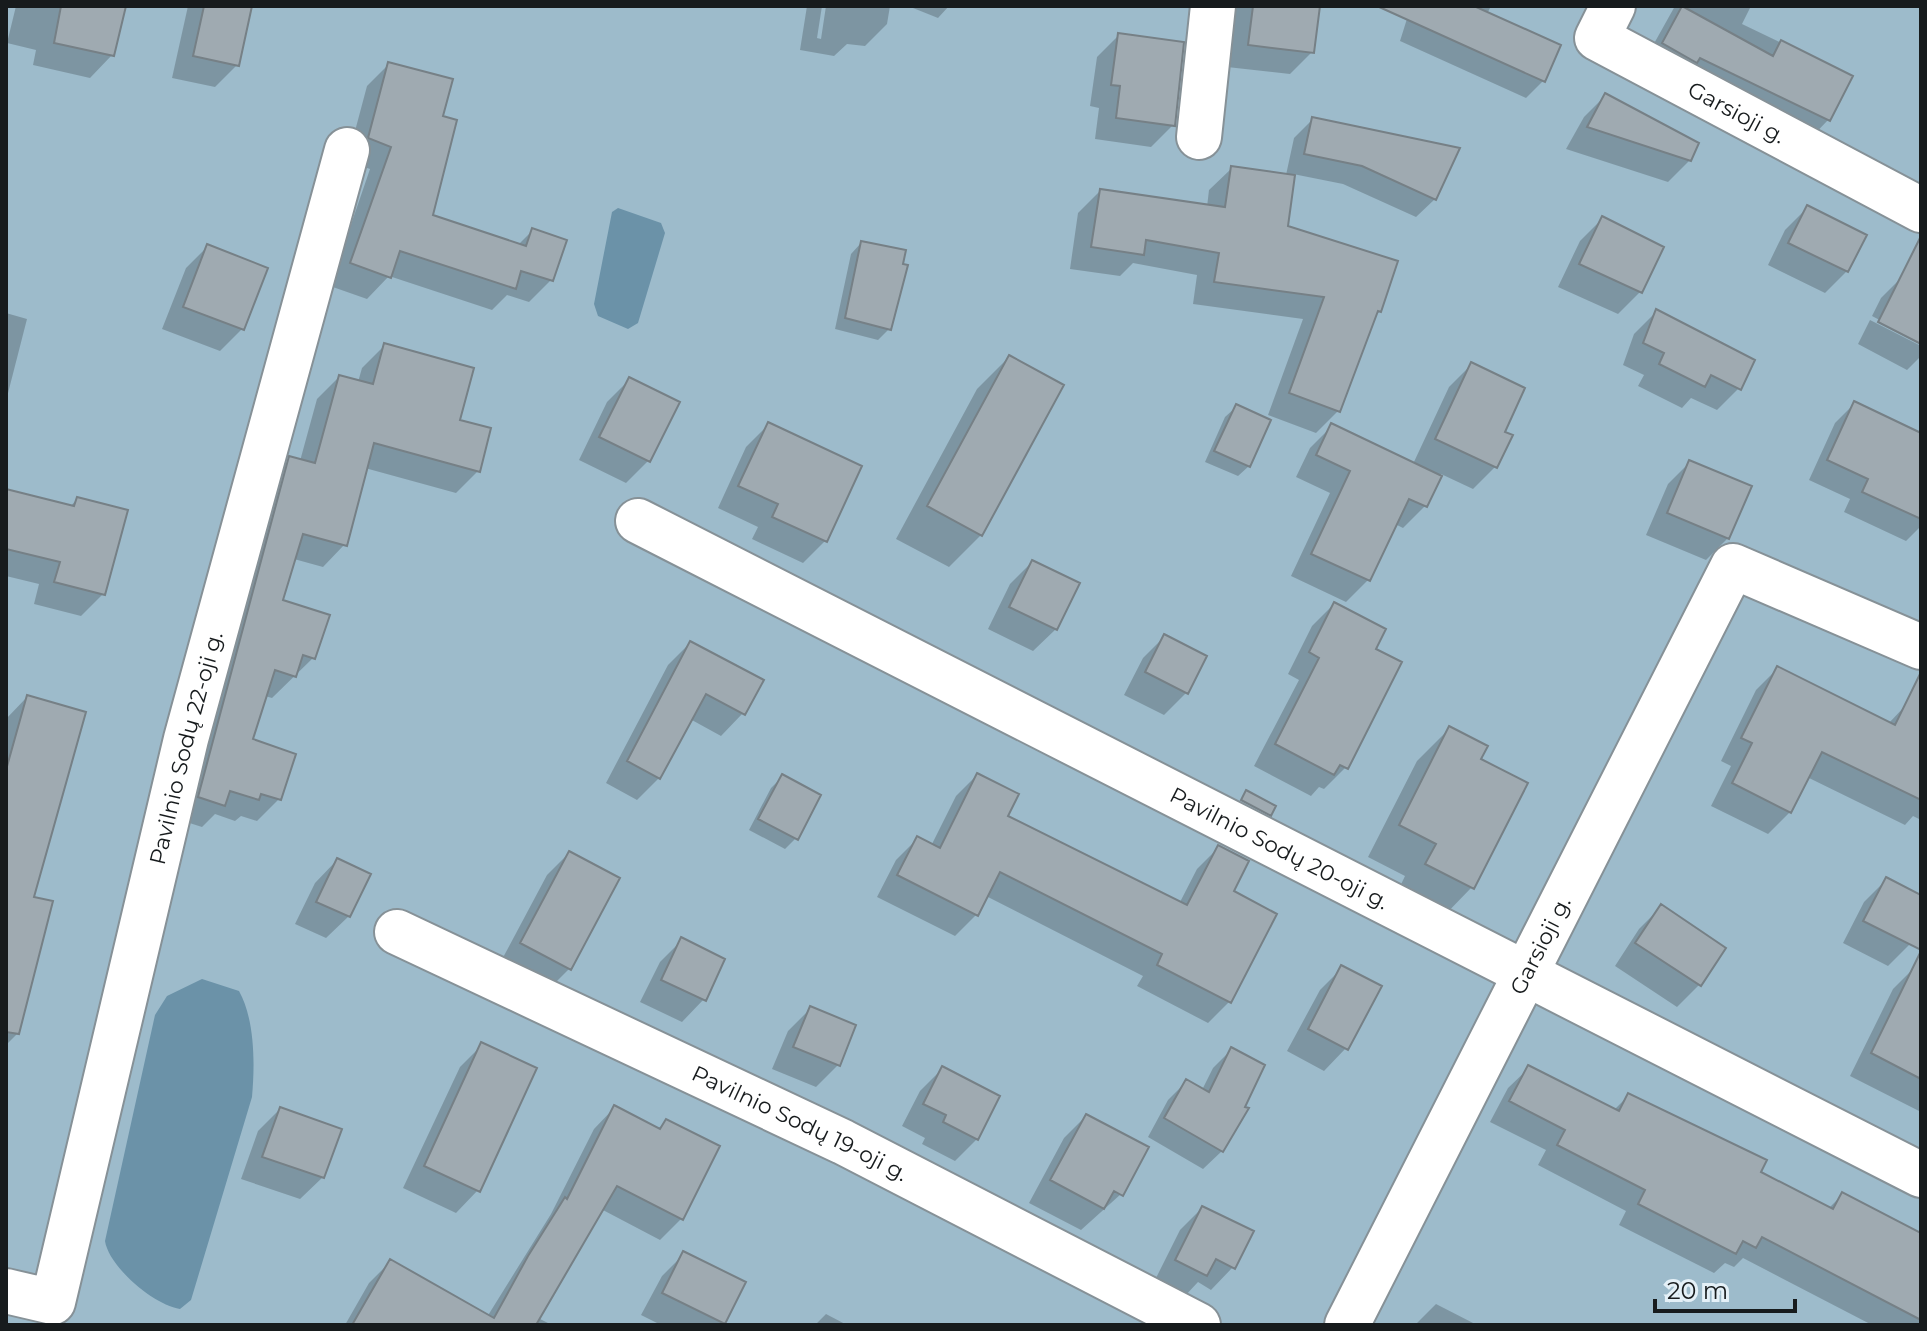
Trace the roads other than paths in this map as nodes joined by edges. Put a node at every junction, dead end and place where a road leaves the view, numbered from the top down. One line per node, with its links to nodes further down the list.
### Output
1 (1213, 6): 3 (street)
2 (1613, 6): 5 (street, Garsioji g.)
3 (1199, 137)
4 (347, 150): 11 (street, Pavilnio Sodų 22-oji g.)
5 (1915, 206)
6 (638, 521): 9 (street, Pavilnio Sodų 20-oji g.)
7 (1921, 647): 9 (street, Garsioji g.)
8 (397, 932): 12 (street, Pavilnio Sodų 19-oji g.)
9 (1527, 975): 10 (street, Pavilnio Sodų 20-oji g.); 13 (street, Garsioji g.)
10 (1921, 1175)
11 (6, 1291)
12 (1198, 1325)
13 (1347, 1325)

